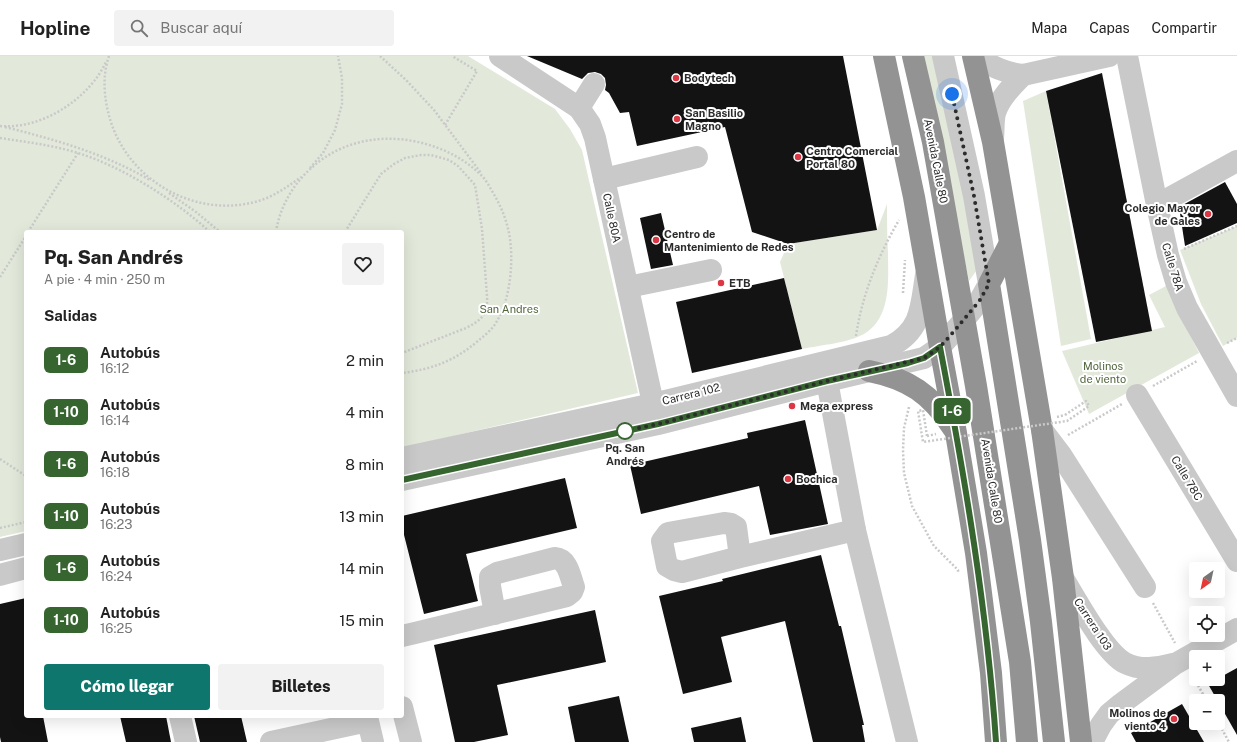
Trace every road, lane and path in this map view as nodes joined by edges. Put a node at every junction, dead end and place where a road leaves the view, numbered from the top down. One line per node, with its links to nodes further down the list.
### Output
1 (109, 56): 17 (path); 26 (path)
2 (338, 56): 23 (path)
3 (380, 56): 15 (path)
4 (452, 56): 15 (path)
5 (500, 56): 14 (street, Calle 80A)
6 (884, 56): 38 (highway)
7 (913, 56): 43 (highway, Avenida Calle 80)
8 (943, 56): 41 (street)
9 (974, 56): 12 (street); 19 (highway)
10 (1108, 56): 12 (street)
11 (1127, 56): 27 (street, Calle 78A)
12 (1023, 75): 19 (street)
13 (594, 84): 14 (street)
14 (579, 108): 25 (street, Calle 80A)
15 (445, 125): 24 (path)
16 (0, 126): 17 (path)
17 (4, 127): 26 (path)
18 (0, 138): 20 (path)
19 (993, 142): 36 (highway)
20 (78, 153): 30 (path); 31 (path)
21 (697, 157): 25 (street)
22 (1237, 161): 27 (street)
23 (306, 173): 24 (path); 26 (path); 33 (path)
24 (483, 177): 48 (path)
25 (604, 179): 42 (street, Calle 80A)
26 (156, 184): 32 (path)
27 (1157, 205): 37 (street, Calle 78A)
28 (900, 217): 44 (path)
29 (1237, 226): 37 (path)
30 (29, 230)
31 (208, 230)
32 (218, 230)
33 (277, 230)
34 (347, 230): 46 (path)
35 (24, 239): 40 (path)
36 (1010, 243): 41 (highway); 54 (highway)
37 (1168, 255): 51 (street, Calle 78A)
38 (927, 268): 45 (highway); 52 (street, Carrera 102)
39 (711, 270): 42 (street)
40 (0, 277)
41 (989, 284): 43 (street, Carrera 102); 87 (highway)
42 (628, 287): 52 (street, Calle 80A)
43 (965, 319): 45 (street, Carrera 102); 86 (highway, Avenida Calle 80)
44 (856, 338)
45 (940, 347): 47 (street, Carrera 102); 55 (highway)
46 (404, 353)
47 (869, 371): 49 (street, Carrera 102); 55 (highway)
48 (404, 373)
49 (827, 381): 52 (street, Carrera 102); 63 (street)
50 (1137, 395): 67 (street, Calle 78C)
51 (1237, 396)
52 (655, 414): 57 (street, Carrera 102); 60 (street, Carrera 102)
53 (1065, 415): 56 (path, bridge)
54 (1042, 430): 70 (highway); 71 (street)
55 (956, 433): 85 (highway)
56 (927, 436)
57 (404, 458)
58 (0, 459): 59 (path)
59 (24, 475)
60 (404, 479)
61 (24, 522): 62 (path)
62 (0, 528)
63 (855, 530): 66 (street); 84 (street)
64 (24, 544): 65 (street)
65 (0, 550)
66 (740, 557)
67 (1237, 561)
68 (24, 569): 69 (street)
69 (0, 575)
70 (1064, 578): 75 (street, Carrera 103); 88 (highway)
71 (1145, 587): 75 (path)
72 (495, 614): 74 (street)
73 (1237, 628): 75 (street, Carrera 103)
74 (404, 636)
75 (1179, 661): 76 (path); 89 (street, Carrera 103)
76 (1201, 694)
77 (404, 715): 83 (street)
78 (180, 718): 80 (street)
79 (1222, 730): 90 (path)
80 (186, 742)
81 (271, 742): 82 (street)
82 (373, 742)
83 (411, 742)
84 (907, 742)
85 (996, 742)
86 (1027, 742)
87 (1054, 742)
88 (1081, 742)
89 (1092, 742)
90 (1229, 742)

